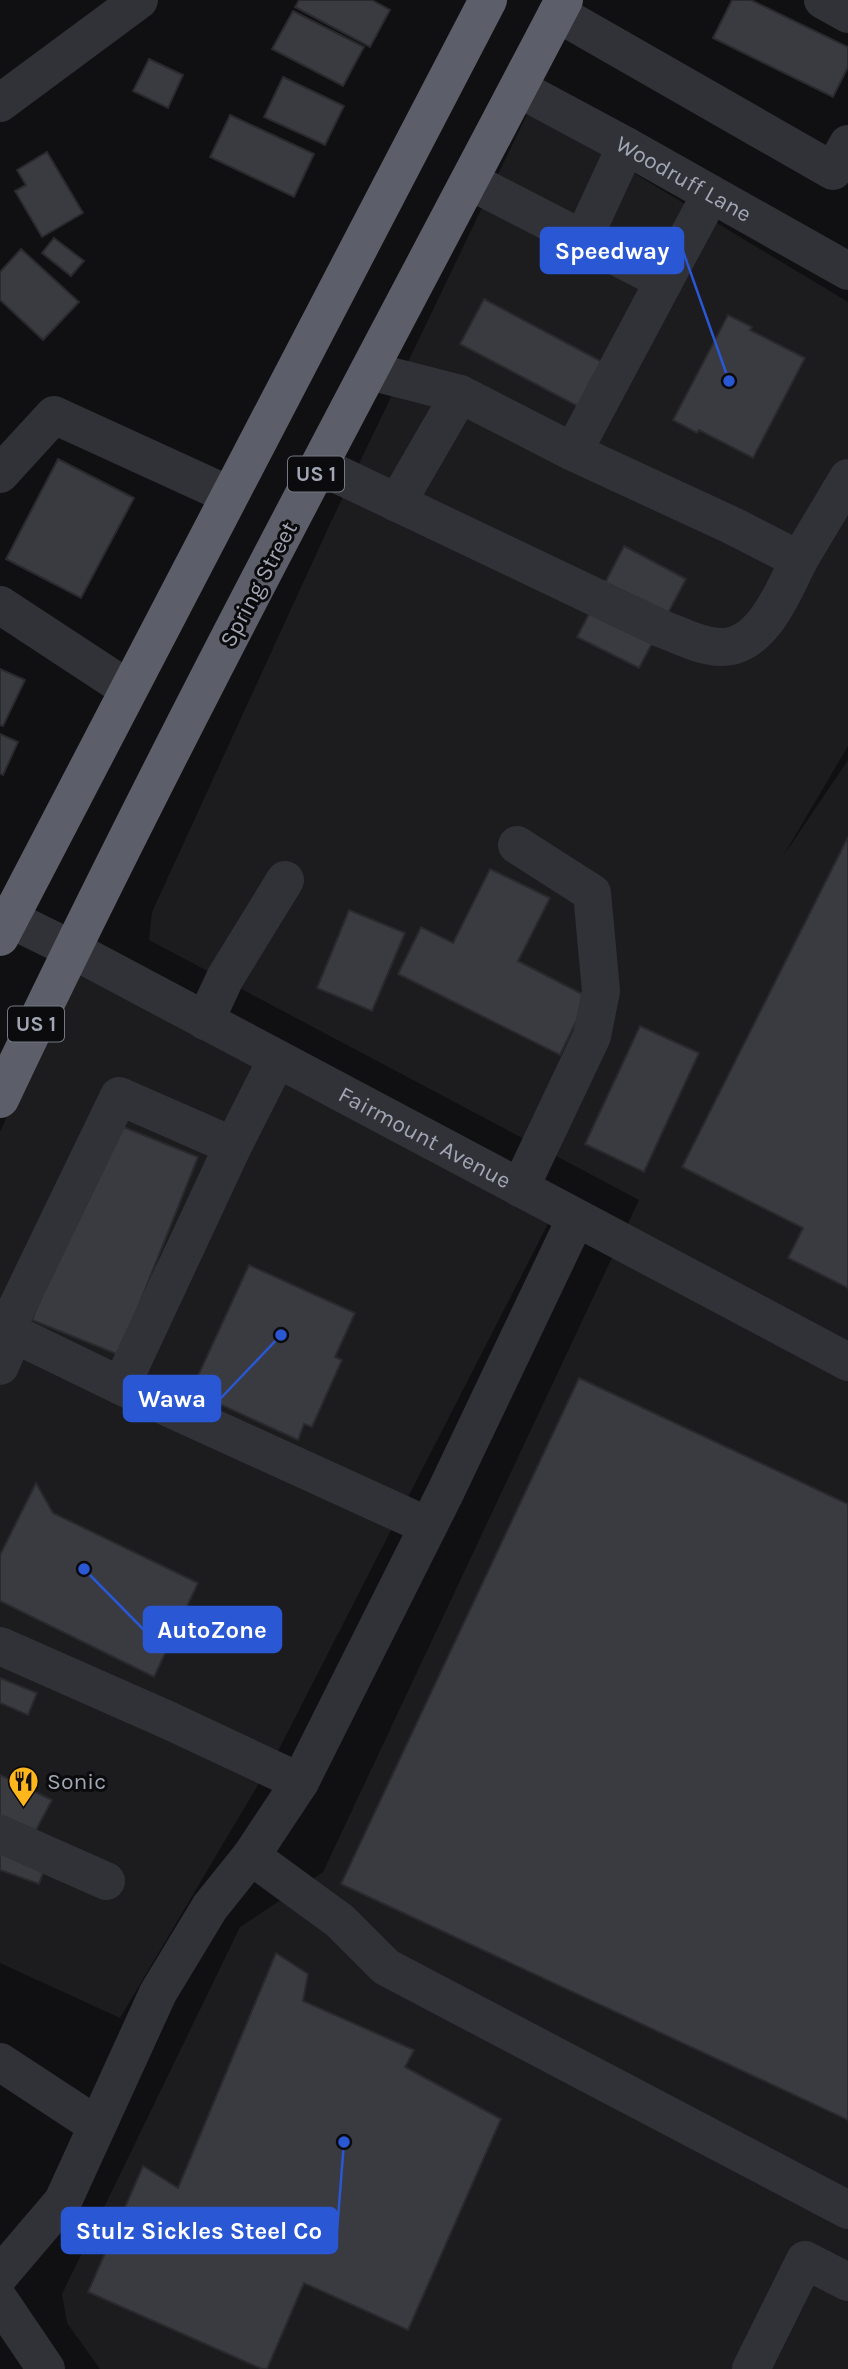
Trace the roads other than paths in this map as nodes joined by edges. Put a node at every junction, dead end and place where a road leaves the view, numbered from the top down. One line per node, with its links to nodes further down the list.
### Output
1 (139, 0): 7 (street)
2 (488, 0): 21 (highway)
3 (823, 0): 5 (street)
4 (561, 7): 6 (highway, Spring Street / US 1); 8 (street)
5 (848, 13)
6 (518, 88): 9 (street, Woodruff Lane); 10 (highway, Spring Street / US 1)
7 (0, 103)
8 (848, 144)
9 (626, 146): 11 (street, Woodruff Lane); 12 (street)
10 (470, 181): 12 (street); 15 (highway, Spring Street / US 1)
11 (711, 194): 13 (street, Woodruff Lane); 14 (street)
12 (583, 239): 14 (street)
13 (848, 271)
14 (664, 281): 17 (street)
15 (370, 372): 16 (street); 18 (highway, Spring Street / US 1)
16 (460, 394): 17 (street); 22 (street)
17 (573, 452): 23 (street)
18 (320, 466): 22 (street); 29 (highway, Spring Street / US 1)
19 (0, 474): 21 (street)
20 (848, 478): 23 (street)
21 (229, 495): 25 (highway)
22 (397, 503): 23 (street)
23 (799, 560)
24 (0, 605): 25 (street)
25 (128, 689): 28 (highway)
26 (517, 845): 34 (street)
27 (285, 880): 30 (street)
28 (3, 923): 29 (street, Fairmount Avenue)
29 (71, 950): 30 (street, Fairmount Avenue); 32 (highway, Spring Street / US 1)
30 (205, 1021): 31 (street, Fairmount Avenue)
31 (277, 1059): 33 (street); 34 (street, Fairmount Avenue)
32 (0, 1099)
33 (233, 1146): 36 (street); 38 (street)
34 (520, 1188): 35 (street, Fairmount Avenue)
35 (576, 1217): 37 (street, Fairmount Avenue); 39 (street)
36 (7, 1350): 38 (street)
37 (848, 1362)
38 (121, 1386): 39 (street)
39 (428, 1526): 41 (street)
40 (0, 1646): 41 (street)
41 (300, 1782): 43 (street)
42 (0, 1834): 44 (street)
43 (251, 1856): 46 (street); 47 (street)
44 (106, 1881)
45 (0, 2062): 46 (street)
46 (96, 2125): 48 (street)
47 (848, 2210)
48 (0, 2276)
49 (848, 2282): 52 (street)
50 (0, 2301): 51 (street)
51 (46, 2369)
52 (751, 2369)

